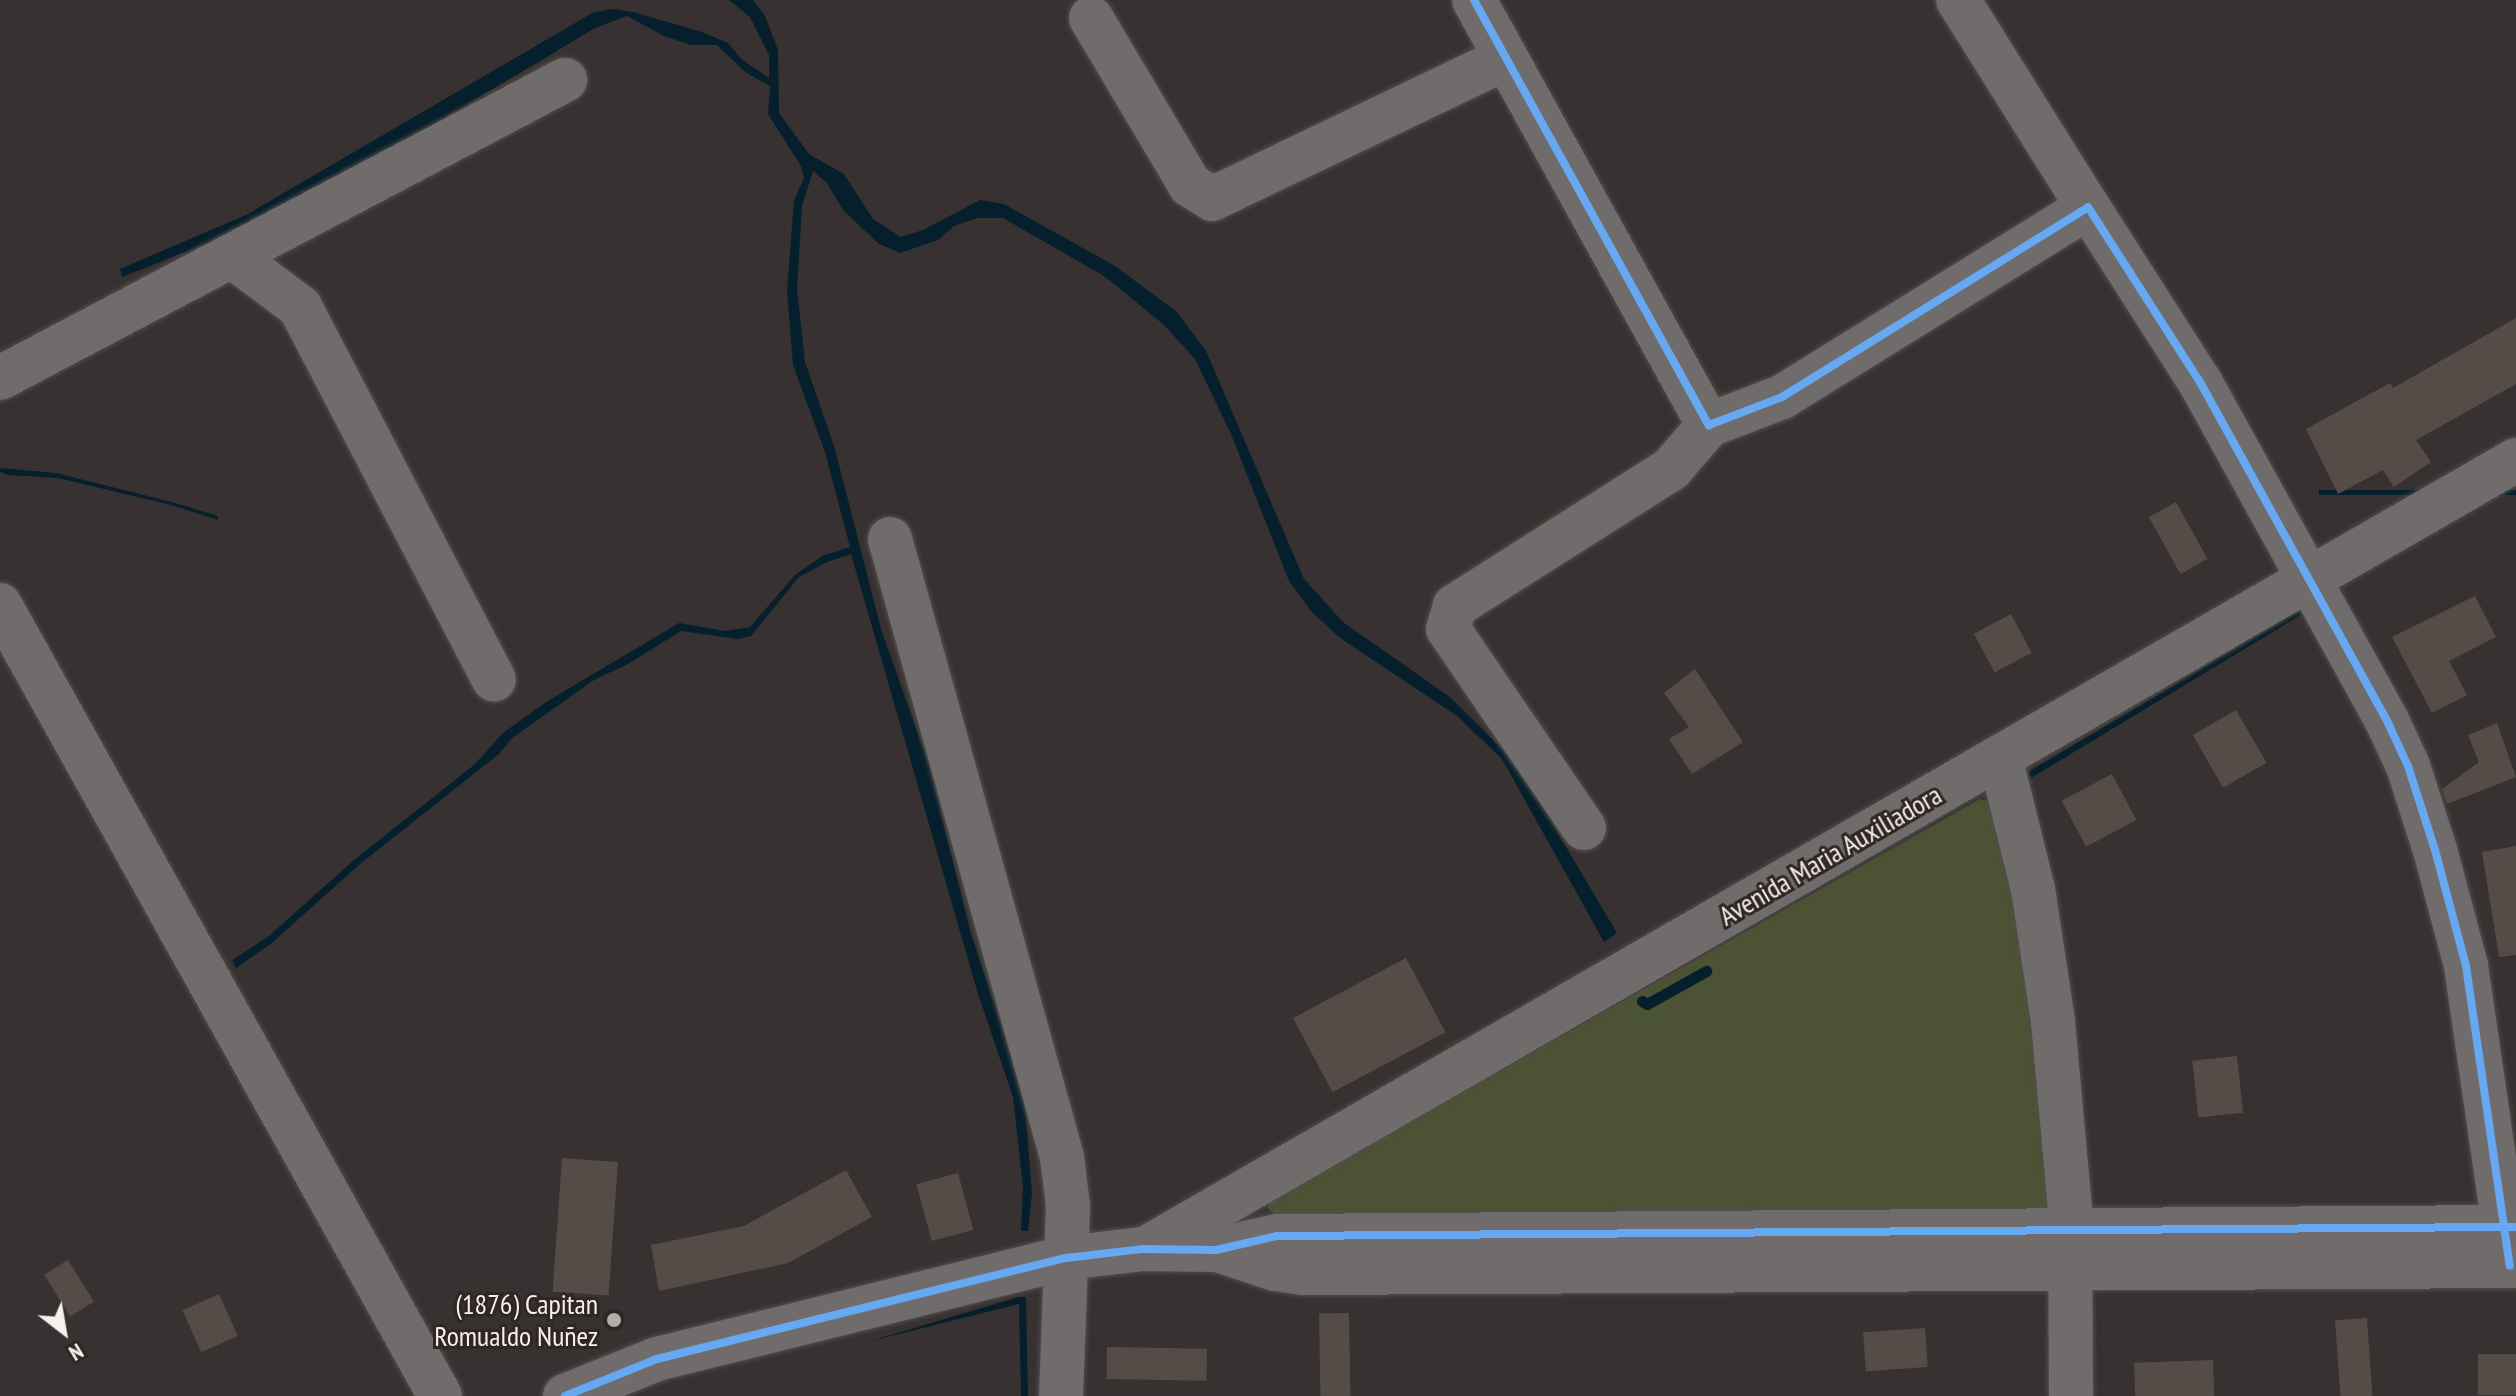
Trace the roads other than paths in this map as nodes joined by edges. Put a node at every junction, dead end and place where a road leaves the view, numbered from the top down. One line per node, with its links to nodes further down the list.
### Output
1 (1474, 0): 4 (street)
2 (1958, 0): 6 (street)
3 (1091, 18): 4 (street)
4 (1506, 58): 9 (street)
5 (565, 80): 7 (street)
6 (2088, 207): 9 (street); 12 (street)
7 (232, 256): 8 (street); 14 (street)
8 (0, 378)
9 (1709, 425): 16 (street)
10 (2516, 460): 12 (street, Avenida Maria Auxiliadora)
11 (890, 539): 20 (street)
12 (2310, 579): 15 (street, Avenida Maria Auxiliadora); 17 (street)
13 (0, 605): 21 (street)
14 (494, 679)
15 (2000, 757): 18 (street, Avenida Maria Auxiliadora); 19 (street)
16 (1584, 828)
17 (2512, 1247): 19 (street)
18 (1143, 1249): 19 (street); 20 (street)
19 (2070, 1249): 24 (street)
20 (1066, 1258): 22 (street); 23 (street)
21 (440, 1396)
22 (565, 1396)
23 (1061, 1396)
24 (2071, 1396)

